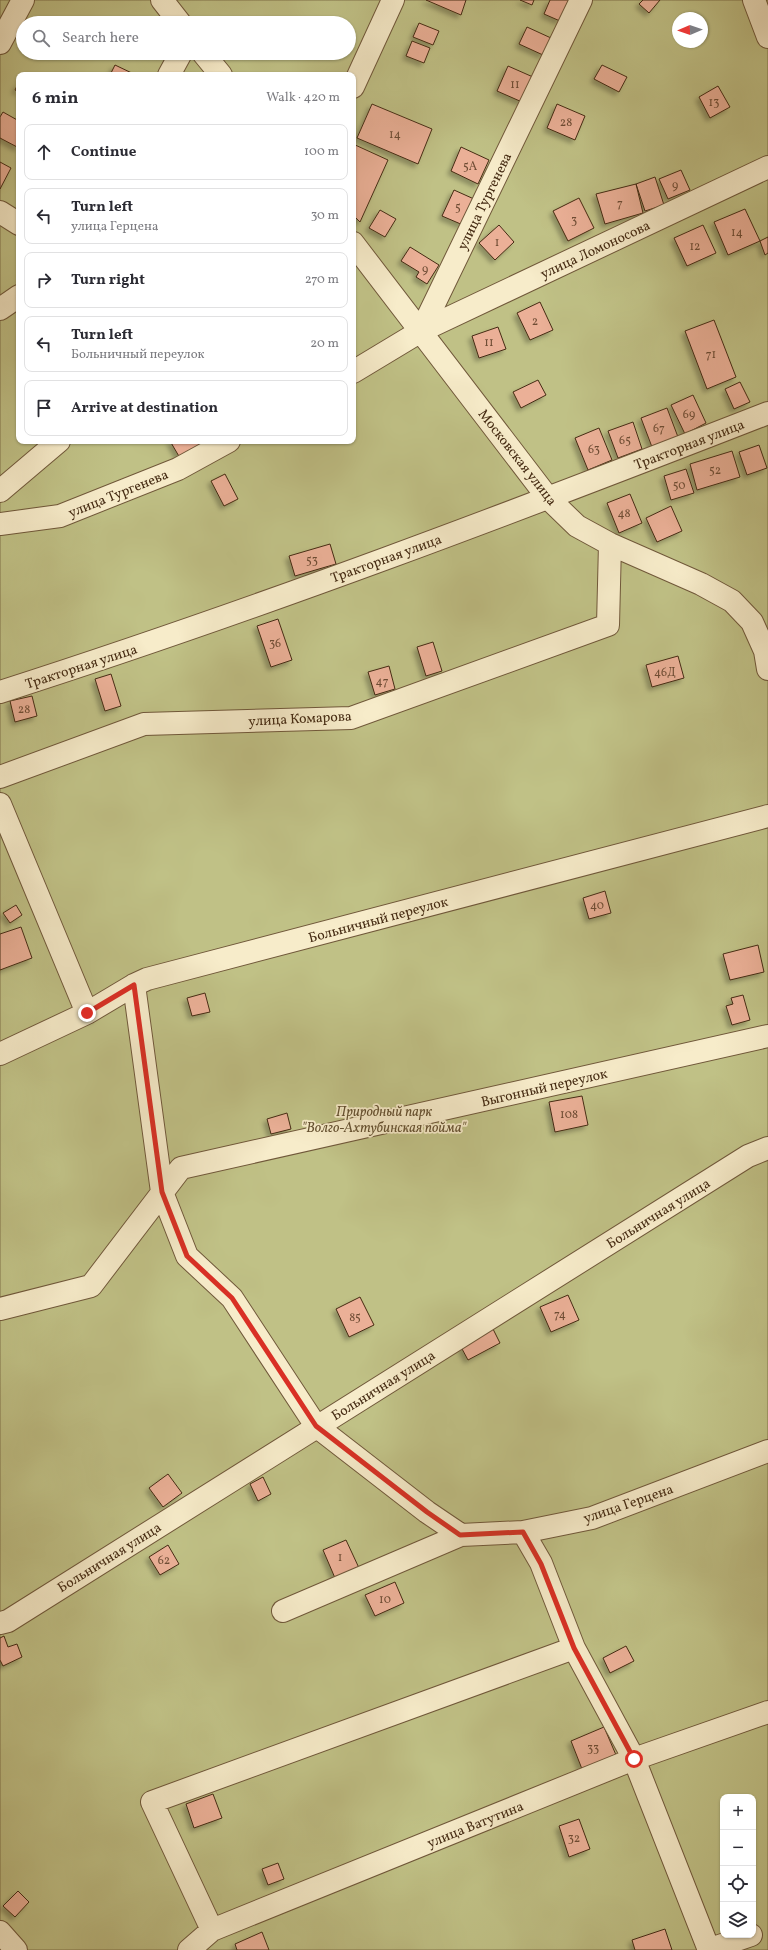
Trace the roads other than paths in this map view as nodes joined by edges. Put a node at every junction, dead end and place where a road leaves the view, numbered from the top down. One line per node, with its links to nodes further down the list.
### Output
1 (23, 0): 8 (street)
2 (162, 0): 6 (street)
3 (393, 0): 13 (street)
4 (581, 0): 20 (street, улица Тургенева)
5 (754, 0): 7 (street)
6 (175, 16)
7 (768, 37)
8 (0, 43)
9 (177, 60): 11 (street)
10 (209, 60): 12 (street)
11 (171, 72)
12 (219, 72)
13 (356, 80)
14 (768, 167): 20 (street, улица Ломоносова)
15 (0, 212): 16 (street)
16 (16, 222)
17 (356, 247): 20 (street, Московская улица)
18 (16, 298): 19 (street)
19 (0, 309)
20 (421, 331): 21 (street); 26 (street, Московская улица)
21 (356, 370)
22 (768, 413): 26 (street, Тракторная улица)
23 (55, 444): 25 (street)
24 (223, 444): 27 (street, улица Тургенева)
25 (0, 491)
26 (548, 498): 28 (street, Московская улица); 30 (street, Тракторная улица)
27 (0, 524)
28 (610, 544): 29 (street, Московская улица); 31 (street, улица Комарова)
29 (767, 657)
30 (0, 692)
31 (0, 777)
32 (0, 804): 35 (street)
33 (768, 816): 34 (street, Больничный переулок)
34 (134, 985): 35 (street, Больничный переулок); 39 (street)
35 (87, 1013): 37 (street, Больничный переулок)
36 (768, 1036): 39 (street, Выгонный переулок)
37 (0, 1054)
38 (768, 1148): 41 (street, Больничная улица)
39 (162, 1192): 40 (street, Выгонный переулок); 41 (street)
40 (0, 1309)
41 (316, 1426): 44 (street); 46 (street, Больничная улица)
42 (768, 1451): 43 (street, улица Герцена)
43 (523, 1532): 44 (street, улица Герцена); 47 (street)
44 (460, 1535): 45 (street, улица Герцена)
45 (283, 1611)
46 (0, 1623)
47 (574, 1648): 49 (street); 51 (street)
48 (768, 1712): 49 (street, улица Ватутина)
49 (634, 1759): 51 (street, улица Ватутина); 57 (street)
50 (768, 1929): 53 (street)
51 (212, 1930): 56 (street, улица Ватутина)
52 (0, 1932): 55 (street)
53 (756, 1934)
54 (743, 1938): 57 (street)
55 (16, 1950)
56 (189, 1950)
57 (708, 1950)

